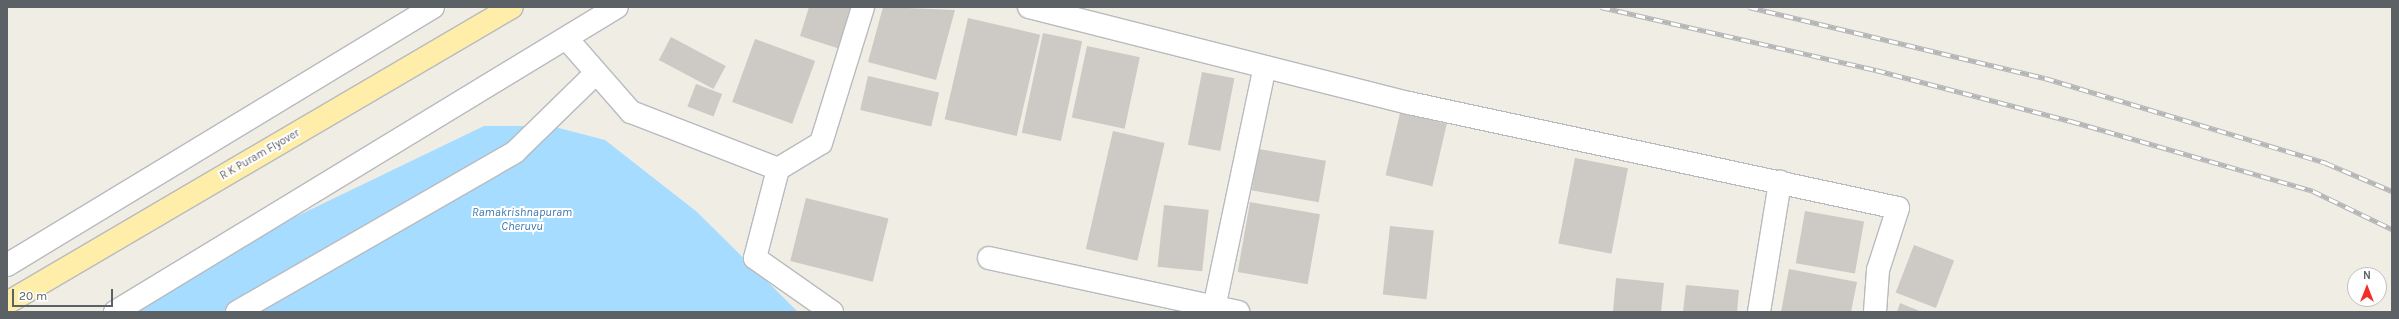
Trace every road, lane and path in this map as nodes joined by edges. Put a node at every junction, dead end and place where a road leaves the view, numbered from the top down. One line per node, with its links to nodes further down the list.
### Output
1 (512, 7): 13 (main road, R K Puram Flyover)
2 (617, 7): 6 (street)
3 (863, 7): 9 (street)
4 (1029, 7): 7 (street)
5 (423, 9): 12 (street)
6 (567, 39): 8 (street); 15 (street)
7 (1265, 68): 10 (street); 14 (street)
8 (596, 72): 9 (street); 16 (street)
9 (778, 169): 17 (street)
10 (1780, 182): 19 (street); 20 (street)
11 (989, 258): 14 (street)
12 (7, 265)
13 (7, 303)
14 (1214, 308): 18 (street)
15 (115, 312)
16 (238, 312)
17 (832, 312)
18 (1238, 312)
19 (1759, 312)
20 (1875, 312)

